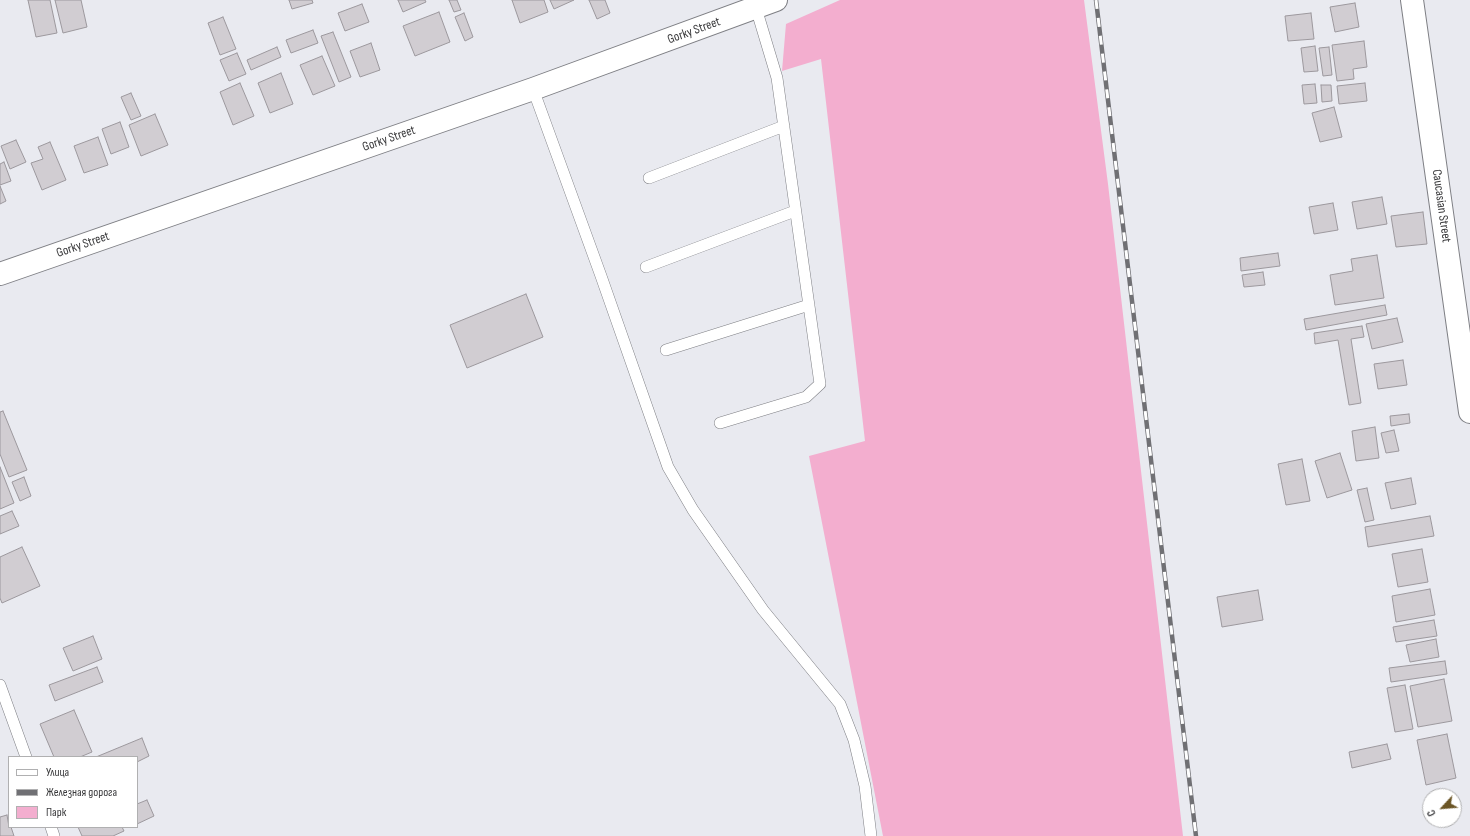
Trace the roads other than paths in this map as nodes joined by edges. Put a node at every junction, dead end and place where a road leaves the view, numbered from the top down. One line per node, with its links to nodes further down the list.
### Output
1 (776, 0): 3 (street, Gorky Street)
2 (1412, 0): 12 (street, Caucasian Street)
3 (756, 8): 4 (street, Gorky Street); 5 (lane)
4 (533, 89): 9 (street, Gorky Street); 16 (lane)
5 (784, 126): 6 (lane); 7 (lane)
6 (649, 178)
7 (795, 211): 8 (lane); 10 (lane)
8 (646, 266)
9 (0, 274)
10 (809, 305): 11 (lane); 13 (lane)
11 (666, 350)
12 (1470, 412)
13 (720, 423)
14 (0, 685): 15 (lane)
15 (26, 756)
16 (871, 836)

